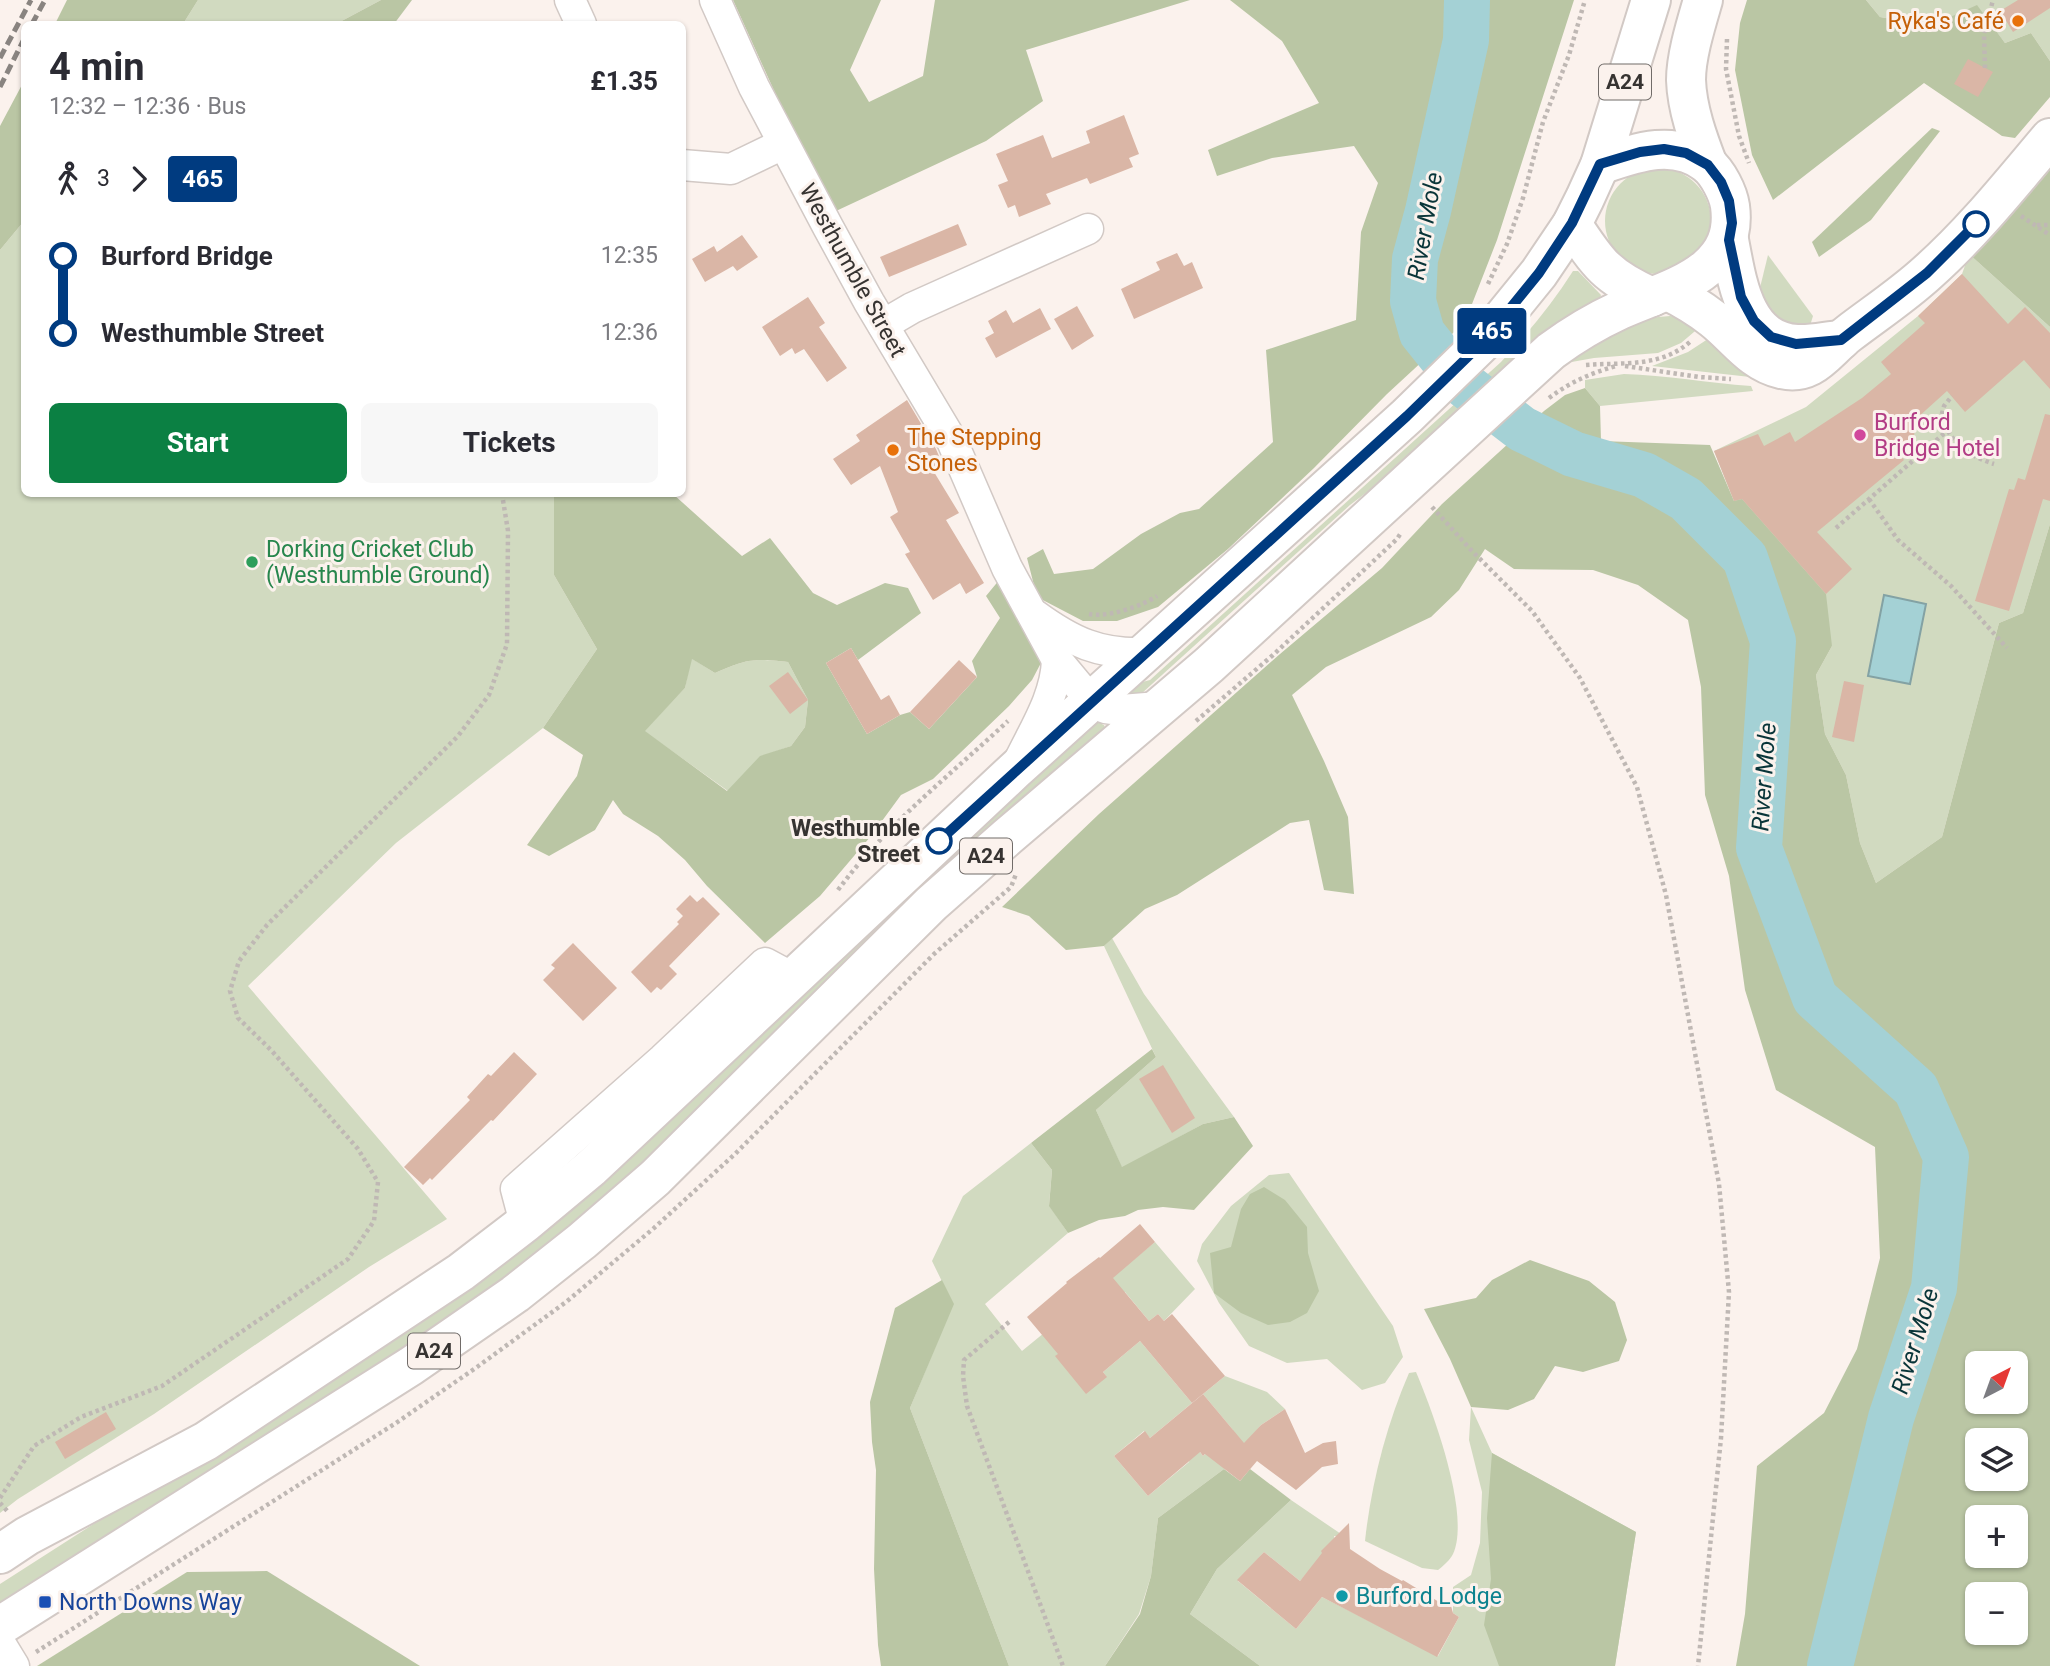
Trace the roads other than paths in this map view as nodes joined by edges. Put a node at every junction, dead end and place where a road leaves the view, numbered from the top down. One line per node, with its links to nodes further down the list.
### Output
1 (570, 0): 5 (street)
2 (715, 0): 7 (street, Westhumble Street)
3 (1651, 0): 8 (main road, A24)
4 (1703, 0): 10 (main road)
5 (580, 21)
6 (2050, 138): 16 (main road)
7 (783, 144): 9 (street); 15 (street, Westhumble Street)
8 (1600, 164): 10 (main road); 11 (main road)
9 (686, 165)
10 (1708, 165): 13 (main road)
11 (1572, 223): 14 (main road); 18 (main road, A24)
12 (1088, 229): 15 (street)
13 (1729, 240): 14 (main road); 16 (main road)
14 (1660, 294): 16 (main road); 21 (main road, A24)
15 (883, 325): 17 (street, Westhumble Street)
16 (1841, 340)
17 (1032, 613): 18 (street, Westhumble Street); 19 (street, Westhumble Street)
18 (1146, 653): 20 (main road, A24)
19 (1058, 660): 20 (street, Westhumble Street); 22 (street)
20 (1092, 702): 21 (street); 22 (main road, A24)
21 (1159, 707): 24 (main road, A24)
22 (1014, 771): 23 (main road, A24)
23 (0, 1554)
24 (0, 1626)
25 (0, 1643): 26 (street)
26 (14, 1666)

